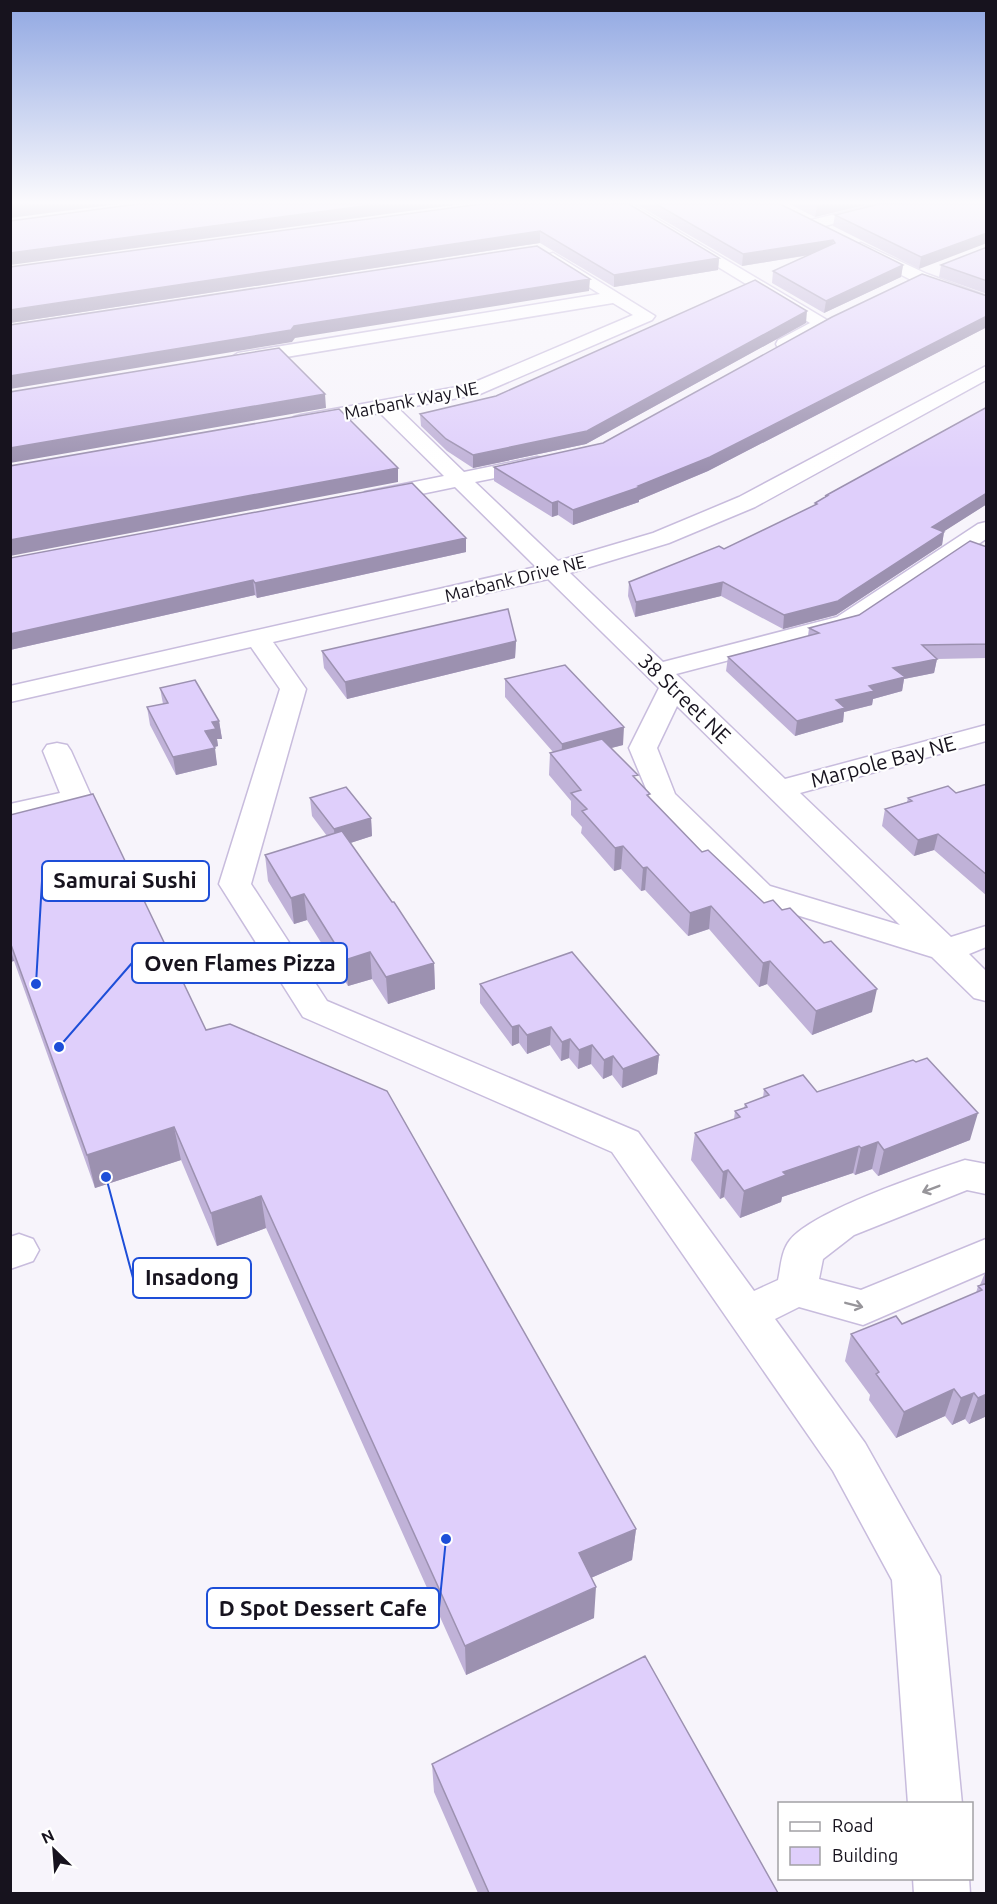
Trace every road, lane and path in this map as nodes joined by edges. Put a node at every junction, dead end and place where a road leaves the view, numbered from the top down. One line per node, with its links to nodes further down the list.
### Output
1 (609, 293): 4 (street, Marbank Way NE)
2 (778, 293): 6 (street)
3 (962, 293): 5 (street)
4 (616, 297): 7 (street); 11 (street, Marbank Way NE)
5 (987, 302)
6 (771, 352)
7 (221, 362)
8 (987, 372): 9 (street, Marbank Drive NE)
9 (964, 385): 10 (street); 17 (street, Marbank Drive NE)
10 (987, 392)
11 (384, 406): 12 (street, Marbank Way NE); 14 (street, 38 Street NE)
12 (279, 425)
13 (552, 460): 14 (street)
14 (460, 480): 15 (street); 17 (street, 38 Street NE)
15 (348, 502)
16 (987, 530): 19 (street)
17 (554, 570): 18 (street, Marbank Drive NE); 19 (street, 38 Street NE)
18 (258, 638): 20 (street, Marbank Drive NE); 31 (street)
19 (665, 678): 23 (street, 38 Street NE); 26 (street)
20 (10, 694)
21 (987, 733): 23 (street, Marpole Bay NE)
22 (57, 751): 24 (street)
23 (780, 789): 26 (street, 38 Street NE)
24 (10, 813)
25 (987, 936): 26 (street)
26 (945, 950): 27 (street, 38 Street NE)
27 (987, 990)
28 (987, 1179): 30 (street, one-way to 30)
29 (987, 1255): 30 (street, one-way to 29)
30 (797, 1290): 31 (street)
31 (746, 1313): 32 (street)
32 (934, 1802)

